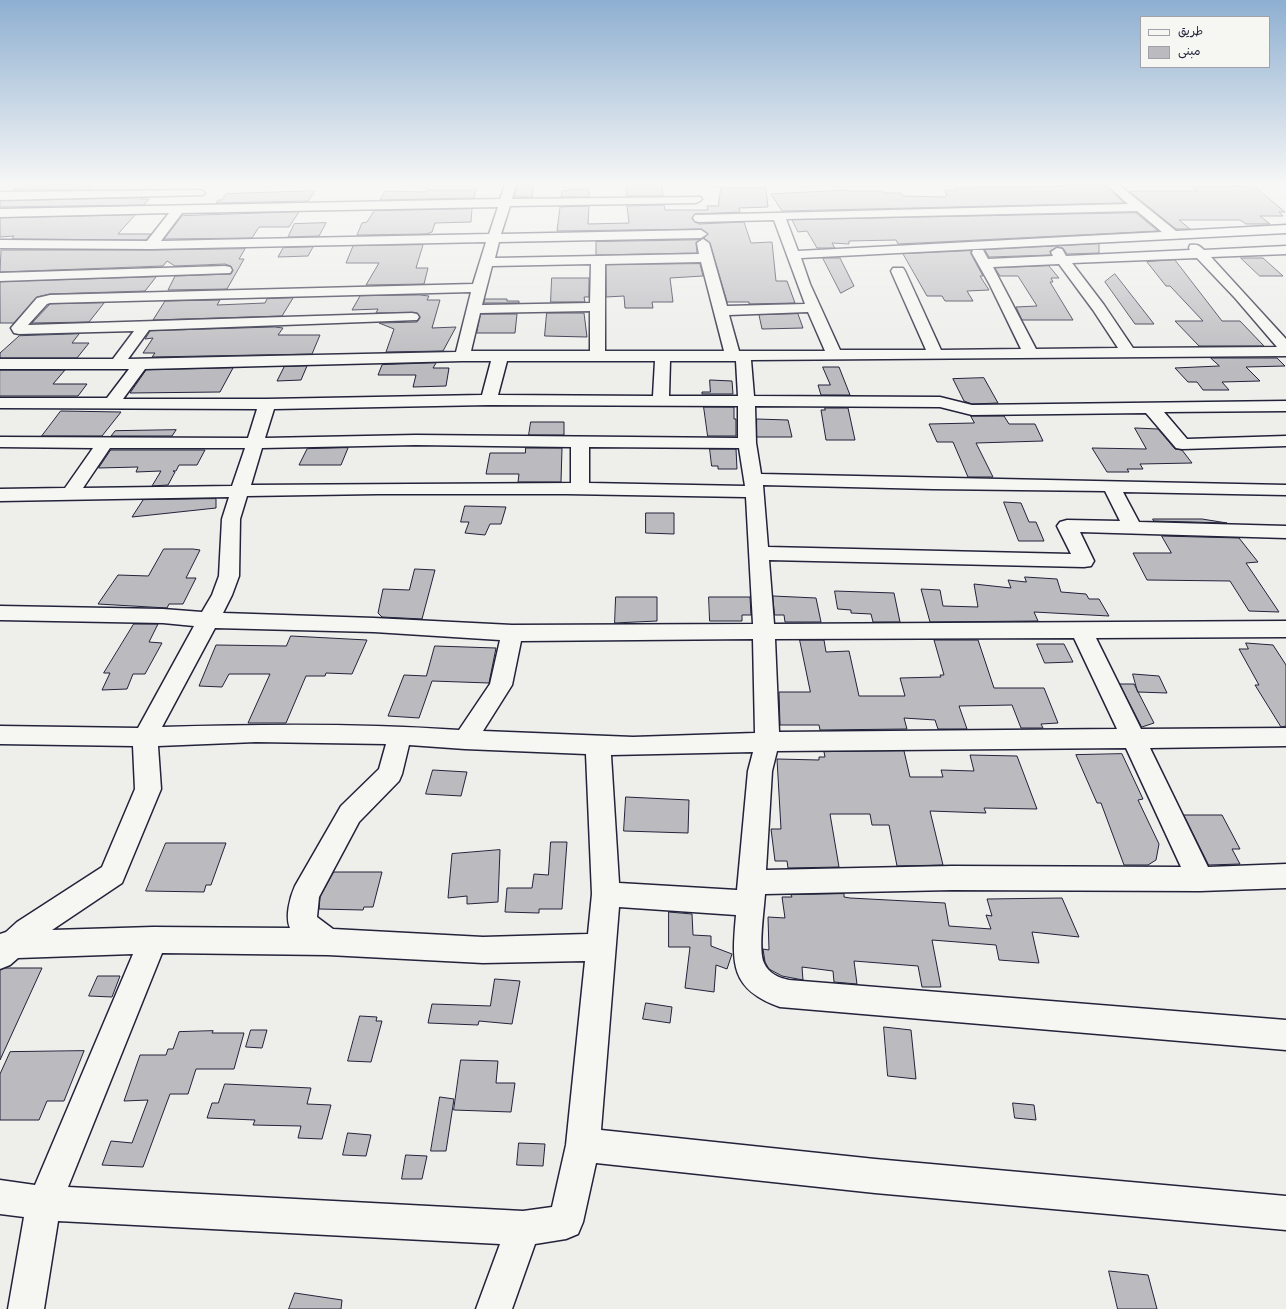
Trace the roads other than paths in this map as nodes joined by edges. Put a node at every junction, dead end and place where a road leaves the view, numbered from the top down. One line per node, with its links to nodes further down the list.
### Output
1 (78, 246): 20 (street)
2 (238, 246): 18 (street)
3 (491, 246): 16 (street)
4 (704, 246): 13 (street)
5 (790, 246): 11 (street)
6 (953, 246): 11 (street)
7 (974, 246): 17 (street)
8 (1052, 246): 14 (street)
9 (1192, 246): 10 (street)
10 (1202, 254): 12 (street); 14 (street); 30 (street)
11 (793, 255): 25 (street)
12 (1283, 255)
13 (706, 258): 15 (street); 27 (street)
14 (1064, 259): 17 (street); 31 (street)
15 (598, 261): 16 (street); 24 (street)
16 (487, 262): 22 (street)
17 (984, 263): 34 (street)
18 (225, 270): 20 (street); 23 (street)
19 (898, 271): 33 (street)
20 (53, 275): 21 (street)
21 (0, 277)
22 (479, 288): 23 (street); 26 (street)
23 (213, 293): 29 (street)
24 (597, 308): 26 (street); 36 (street)
25 (813, 308): 27 (street); 32 (street)
26 (474, 309): 35 (street)
27 (720, 311): 38 (street)
28 (412, 317): 29 (street)
29 (144, 327): 40 (street)
30 (1285, 351): 31 (street)
31 (1129, 353): 34 (street)
32 (834, 354): 33 (street); 38 (street)
33 (936, 354): 34 (street)
34 (1031, 354)
35 (462, 356): 39 (street); 42 (street)
36 (598, 356): 37 (street); 39 (street)
37 (663, 356): 38 (street); 44 (street)
38 (738, 356): 45 (street)
39 (500, 357): 43 (street)
40 (118, 363): 41 (street); 42 (street)
41 (0, 364)
42 (140, 364): 47 (street)
43 (489, 400): 44 (street); 48 (street)
44 (661, 401): 45 (street)
45 (746, 401): 50 (street); 55 (street)
46 (0, 403): 47 (street)
47 (111, 404): 48 (street)
48 (267, 404): 56 (street)
49 (1286, 406): 50 (street)
50 (1151, 408): 51 (street)
51 (1286, 441)
52 (0, 442): 53 (street)
53 (105, 442): 56 (street); 62 (street)
54 (580, 442): 55 (street); 56 (street); 59 (street)
55 (747, 443): 57 (street)
56 (254, 444): 60 (street)
57 (754, 486): 58 (street); 59 (street); 66 (street)
58 (1111, 486): 61 (street); 64 (street)
59 (580, 488): 60 (street)
60 (239, 490): 62 (street); 68 (street)
61 (1286, 490)
62 (70, 494): 63 (street)
63 (0, 495)
64 (1132, 527): 65 (street); 66 (street)
65 (1286, 532)
66 (758, 553): 71 (street)
67 (0, 613): 68 (street)
68 (208, 620): 72 (street); 75 (street)
69 (1286, 629): 70 (street)
70 (1082, 631): 71 (street); 77 (street)
71 (764, 633): 72 (street); 79 (street)
72 (512, 634): 78 (street)
73 (0, 735): 75 (street)
74 (400, 735): 75 (street); 78 (street); 86 (street)
75 (145, 737): 88 (street)
76 (1286, 737): 77 (street)
77 (1134, 739): 79 (street); 82 (street)
78 (465, 740): 80 (street)
79 (768, 742): 80 (street); 83 (street)
80 (598, 744): 84 (street)
81 (1286, 876): 82 (street)
82 (1200, 879): 83 (street)
83 (751, 892): 84 (street); 89 (street)
84 (606, 894): 87 (street)
85 (153, 940): 86 (street); 88 (street); 92 (street)
86 (328, 942): 87 (street)
87 (602, 947): 90 (street)
88 (4, 949)
89 (1286, 1035)
90 (583, 1145): 93 (street); 94 (street)
91 (0, 1197): 92 (street)
92 (44, 1203): 94 (street); 95 (street)
93 (1286, 1213)
94 (523, 1228): 96 (street)
95 (26, 1309)
96 (494, 1309)

